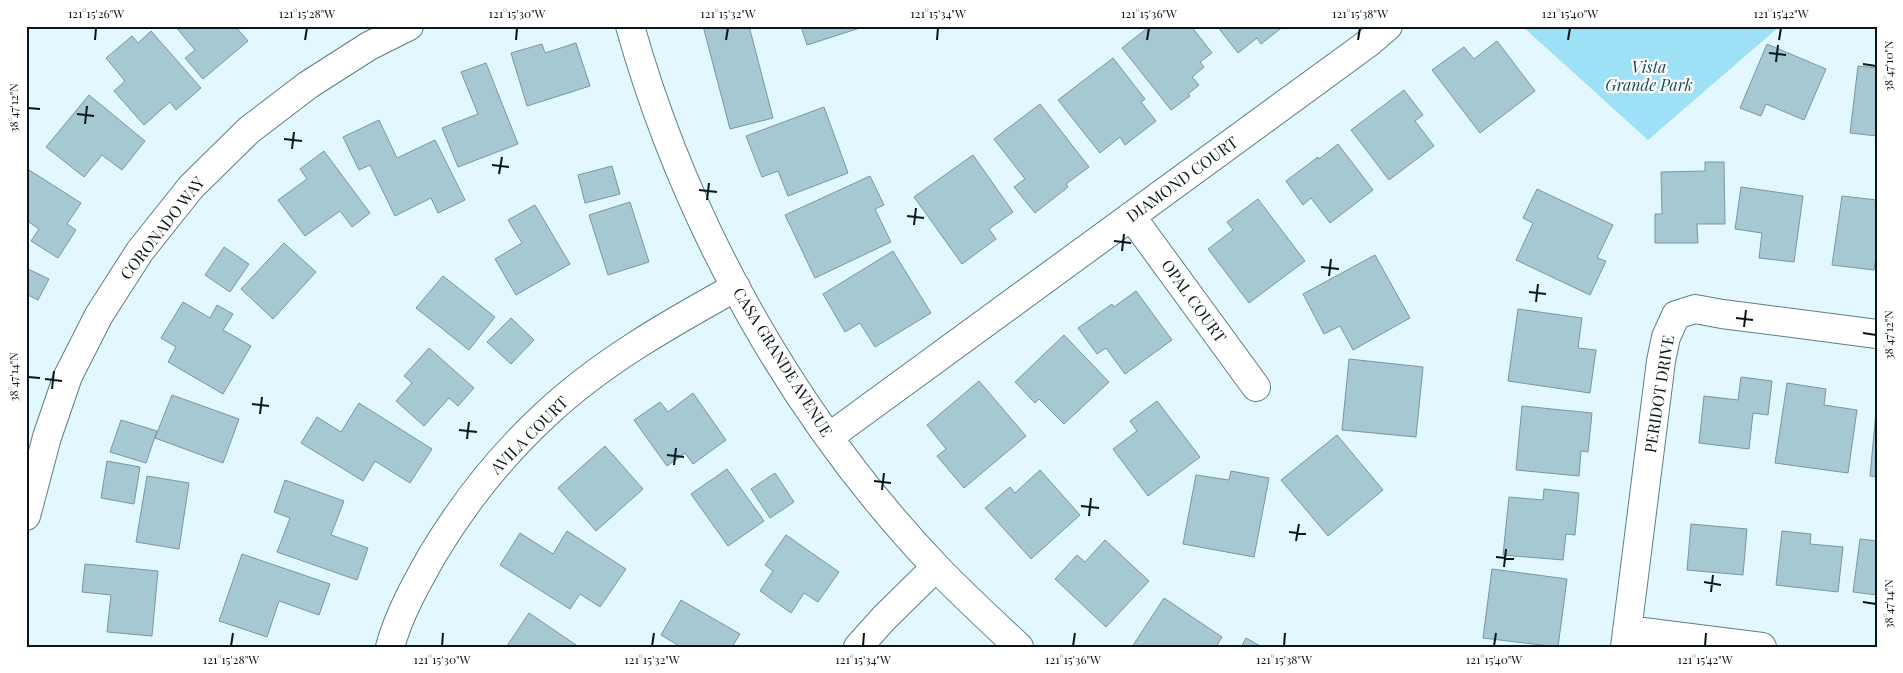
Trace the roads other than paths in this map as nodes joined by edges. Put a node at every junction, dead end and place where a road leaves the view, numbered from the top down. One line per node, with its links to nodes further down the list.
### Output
1 (409, 26): 9 (street, CORONADO WAY)
2 (630, 26): 5 (street, CASA GRANDE AVENUE)
3 (1388, 26): 4 (street, DIAMOND COURT)
4 (1131, 216): 7 (street, OPAL COURT); 8 (street, DIAMOND COURT)
5 (736, 287): 8 (street, CASA GRANDE AVENUE); 12 (street, AVILA COURT)
6 (1877, 334): 11 (street, PERIDOT DRIVE)
7 (1256, 386)
8 (829, 437): 10 (street, CASA GRANDE AVENUE)
9 (26, 516)
10 (936, 567): 13 (street); 14 (street, CASA GRANDE AVENUE)
11 (1626, 638): 15 (street)
12 (390, 647)
13 (858, 647)
14 (1019, 647)
15 (1762, 647)

